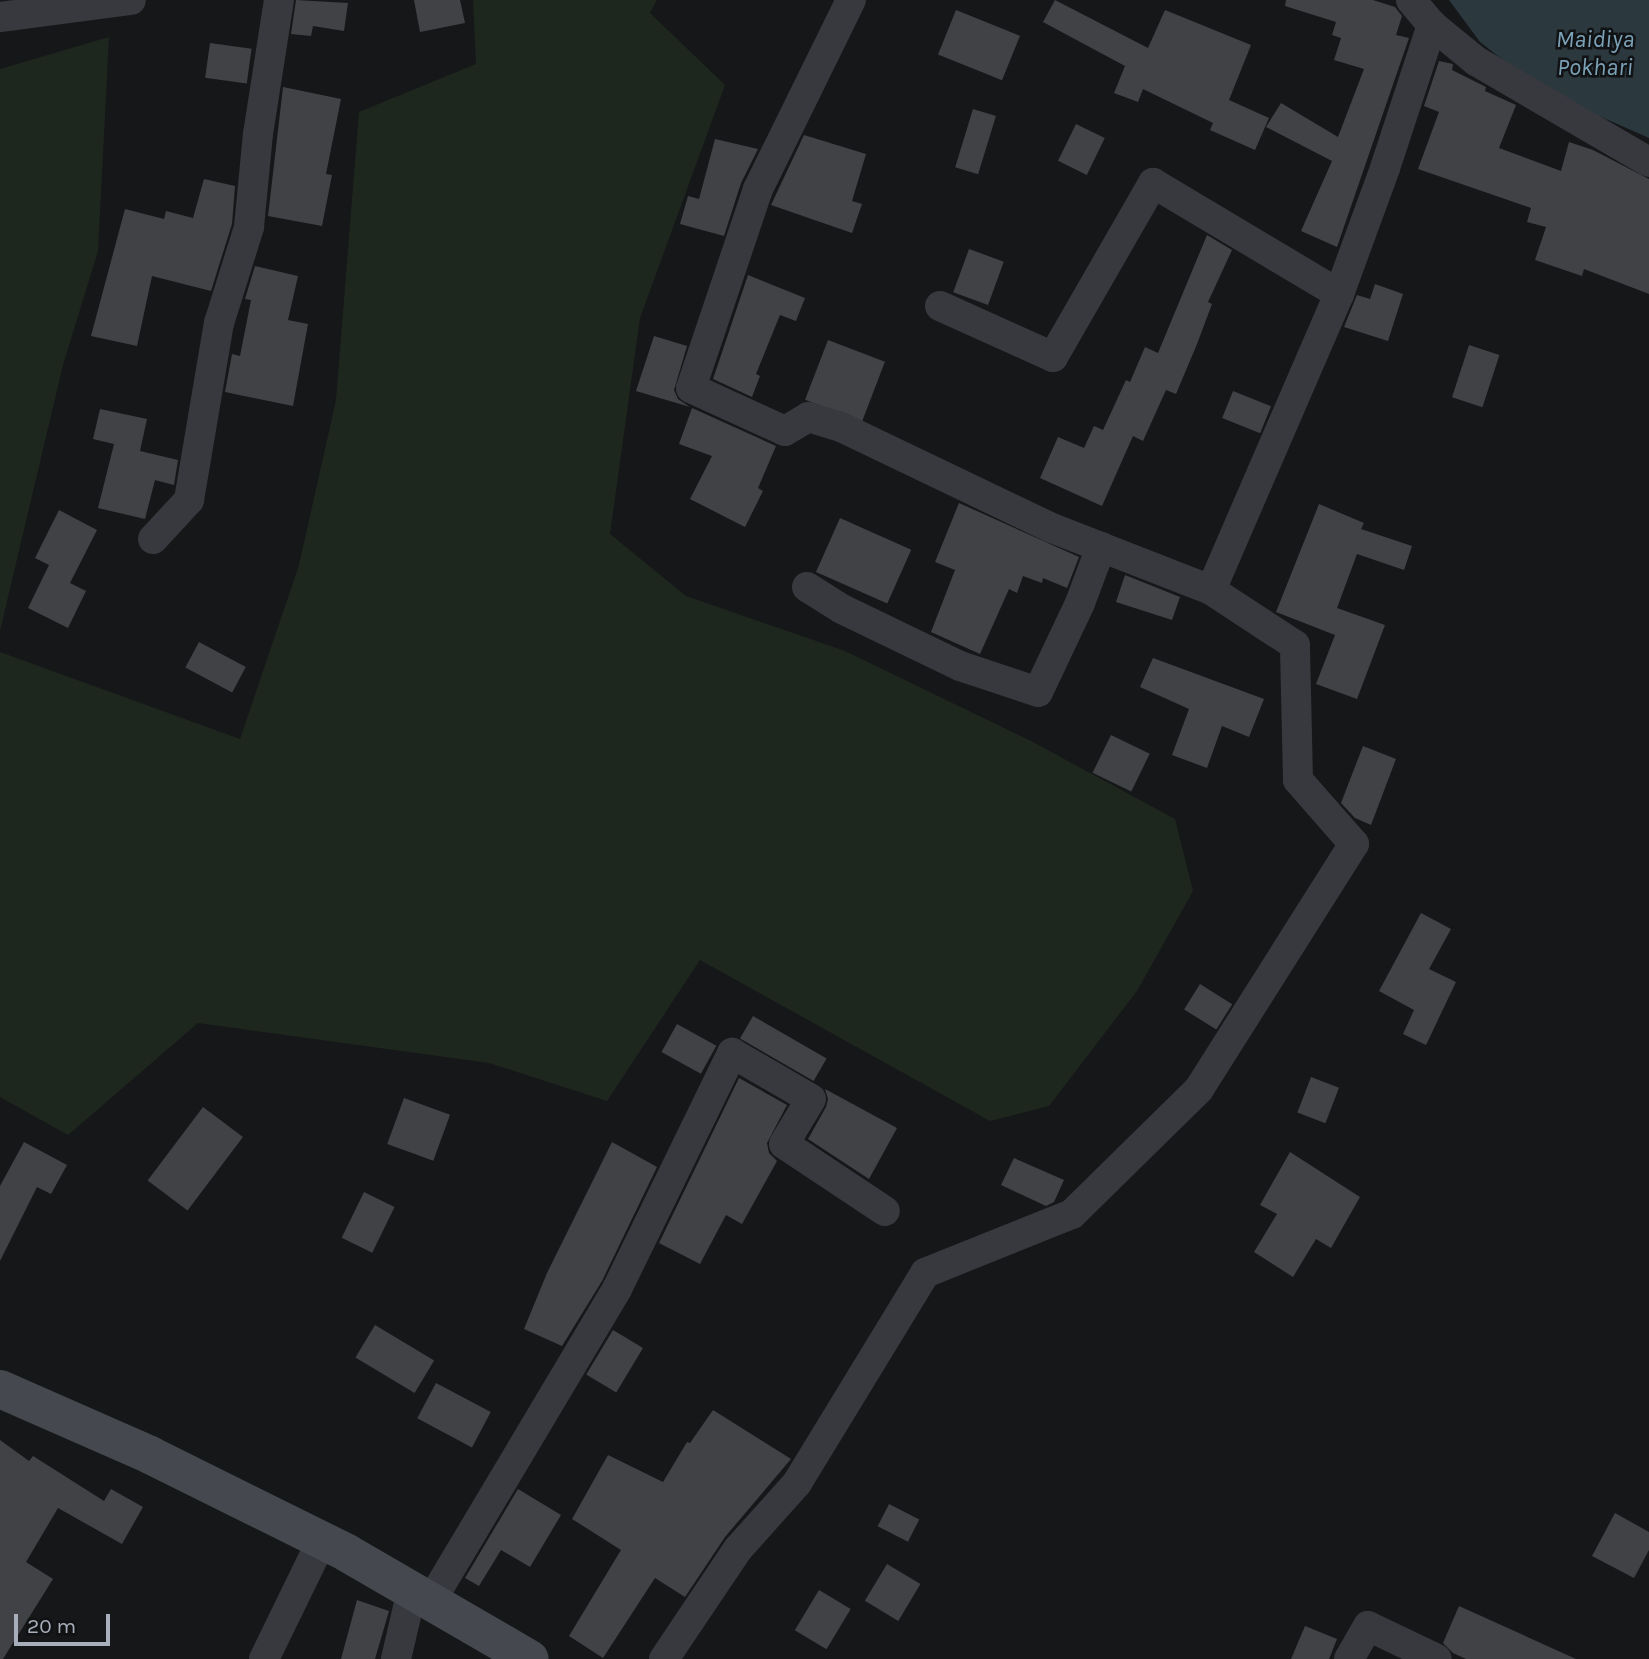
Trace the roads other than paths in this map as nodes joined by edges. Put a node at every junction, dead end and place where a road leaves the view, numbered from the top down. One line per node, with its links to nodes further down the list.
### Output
1 (131, 0): 5 (street)
2 (279, 0): 10 (street)
3 (851, 0): 11 (street)
4 (1412, 0): 6 (street)
5 (0, 17)
6 (1432, 25): 7 (street); 8 (street)
7 (1649, 162)
8 (1339, 295): 9 (street); 13 (street)
9 (940, 306)
10 (153, 539)
11 (1101, 548): 12 (street); 13 (street)
12 (807, 587)
13 (1211, 590): 21 (street)
14 (885, 1211): 17 (street)
15 (0, 1389): 16 (street)
16 (321, 1542): 17 (street); 18 (street)
17 (421, 1596): 19 (street); 20 (street)
18 (264, 1659)
19 (396, 1659)
20 (530, 1659)
21 (664, 1659)
22 (1349, 1659): 23 (street)
23 (1437, 1659)

